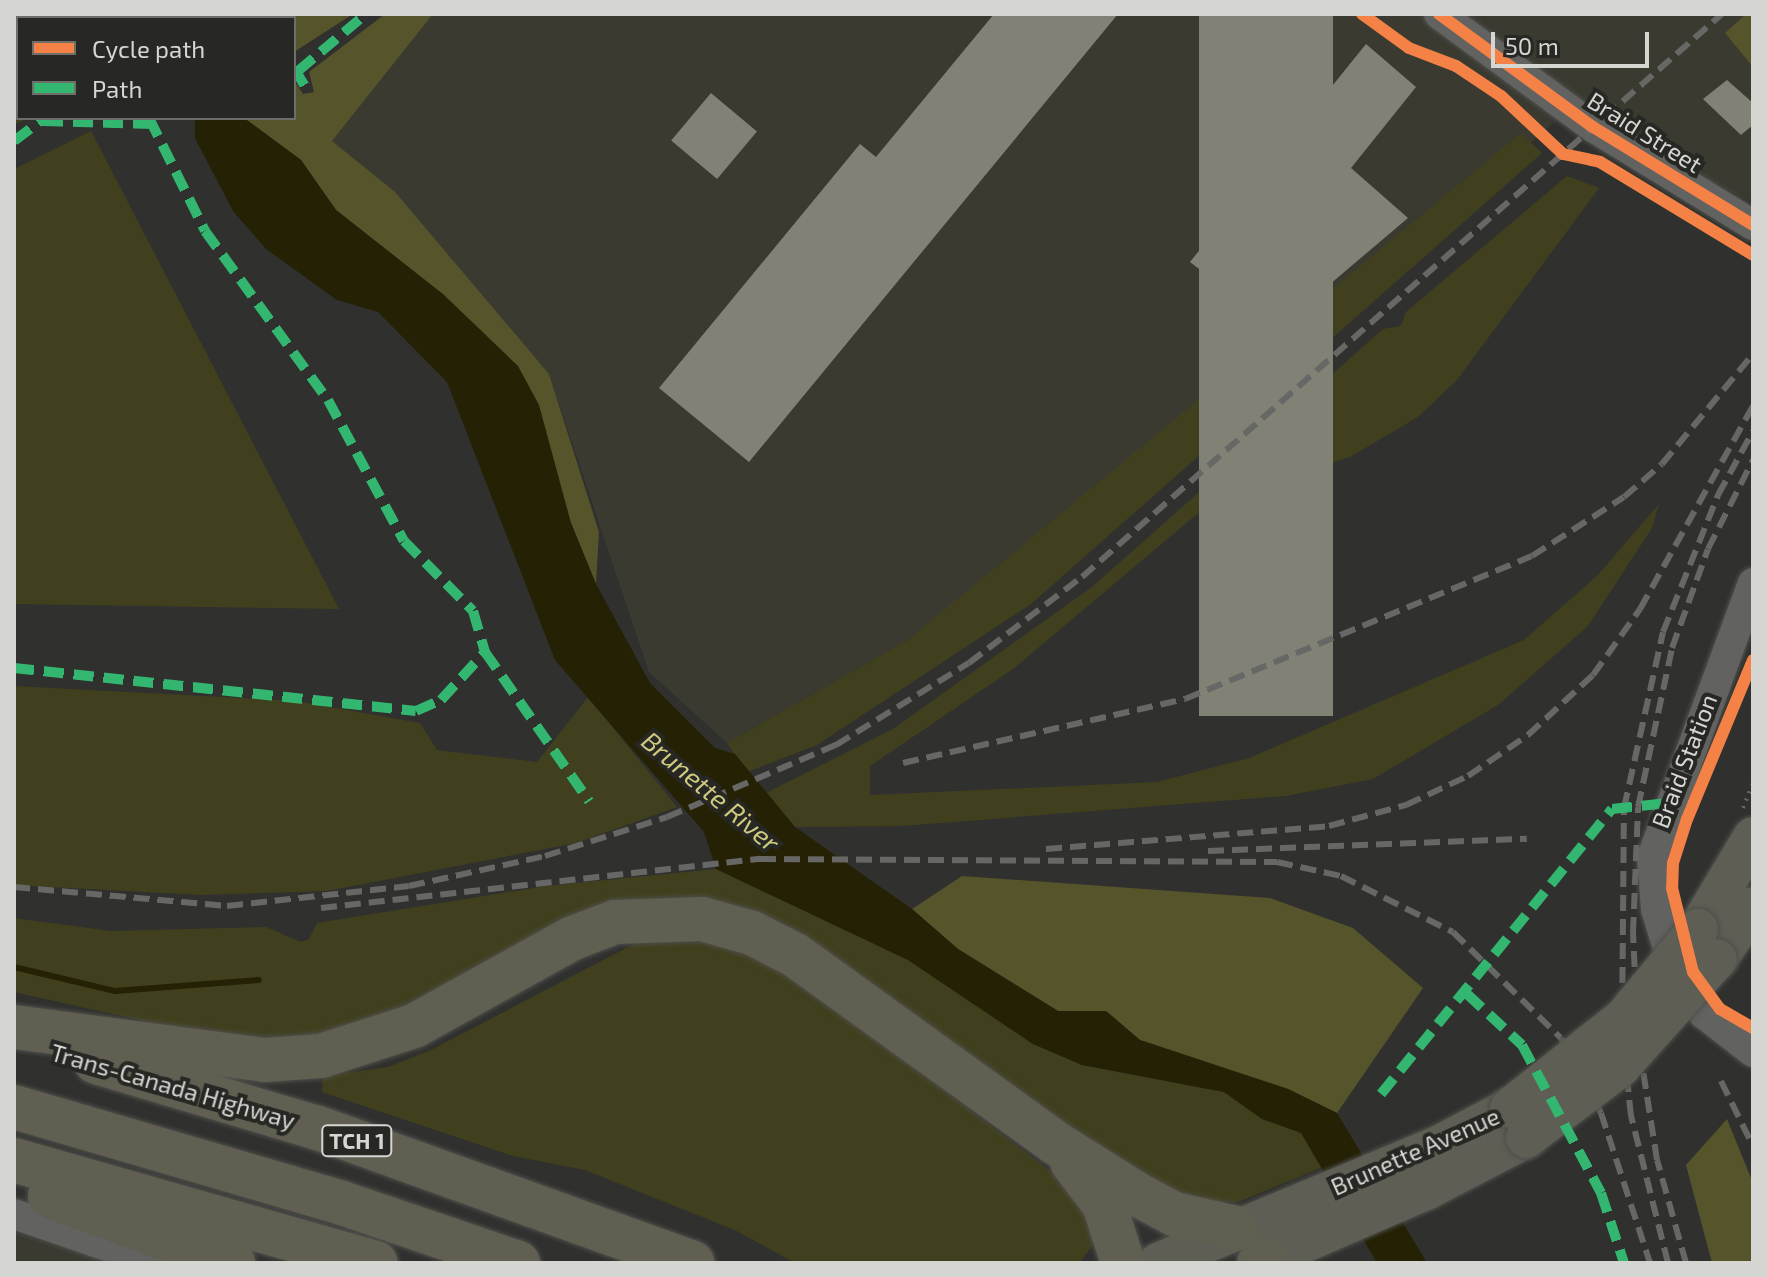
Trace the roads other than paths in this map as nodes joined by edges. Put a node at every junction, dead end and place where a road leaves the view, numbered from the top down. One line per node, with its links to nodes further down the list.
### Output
1 (1439, 14): 2 (street, Braid Street)
2 (1753, 225)
3 (1753, 583): 9 (street, Braid Station)
4 (1753, 837): 6 (main road, Brunette Avenue)
5 (1753, 907): 6 (main road, Brunette Avenue)
6 (1708, 944): 13 (main road, Brunette Avenue, bridge)
7 (14, 1027): 11 (highway)
8 (14, 1041): 21 (highway, Trans-Canada Highway / TCH 1)
9 (1753, 1052)
10 (14, 1107): 20 (highway)
11 (1054, 1142): 16 (highway); 22 (highway)
12 (14, 1160): 19 (highway)
13 (1448, 1161): 16 (main road, Brunette Avenue); 16 (main road, Brunette Avenue)
14 (14, 1183): 18 (highway)
15 (14, 1214): 17 (street)
16 (1256, 1253): 23 (main road, Brunette Avenue)
17 (156, 1263)
18 (233, 1263)
19 (376, 1263)
20 (518, 1263)
21 (692, 1263)
22 (1123, 1263)
23 (1158, 1263)

